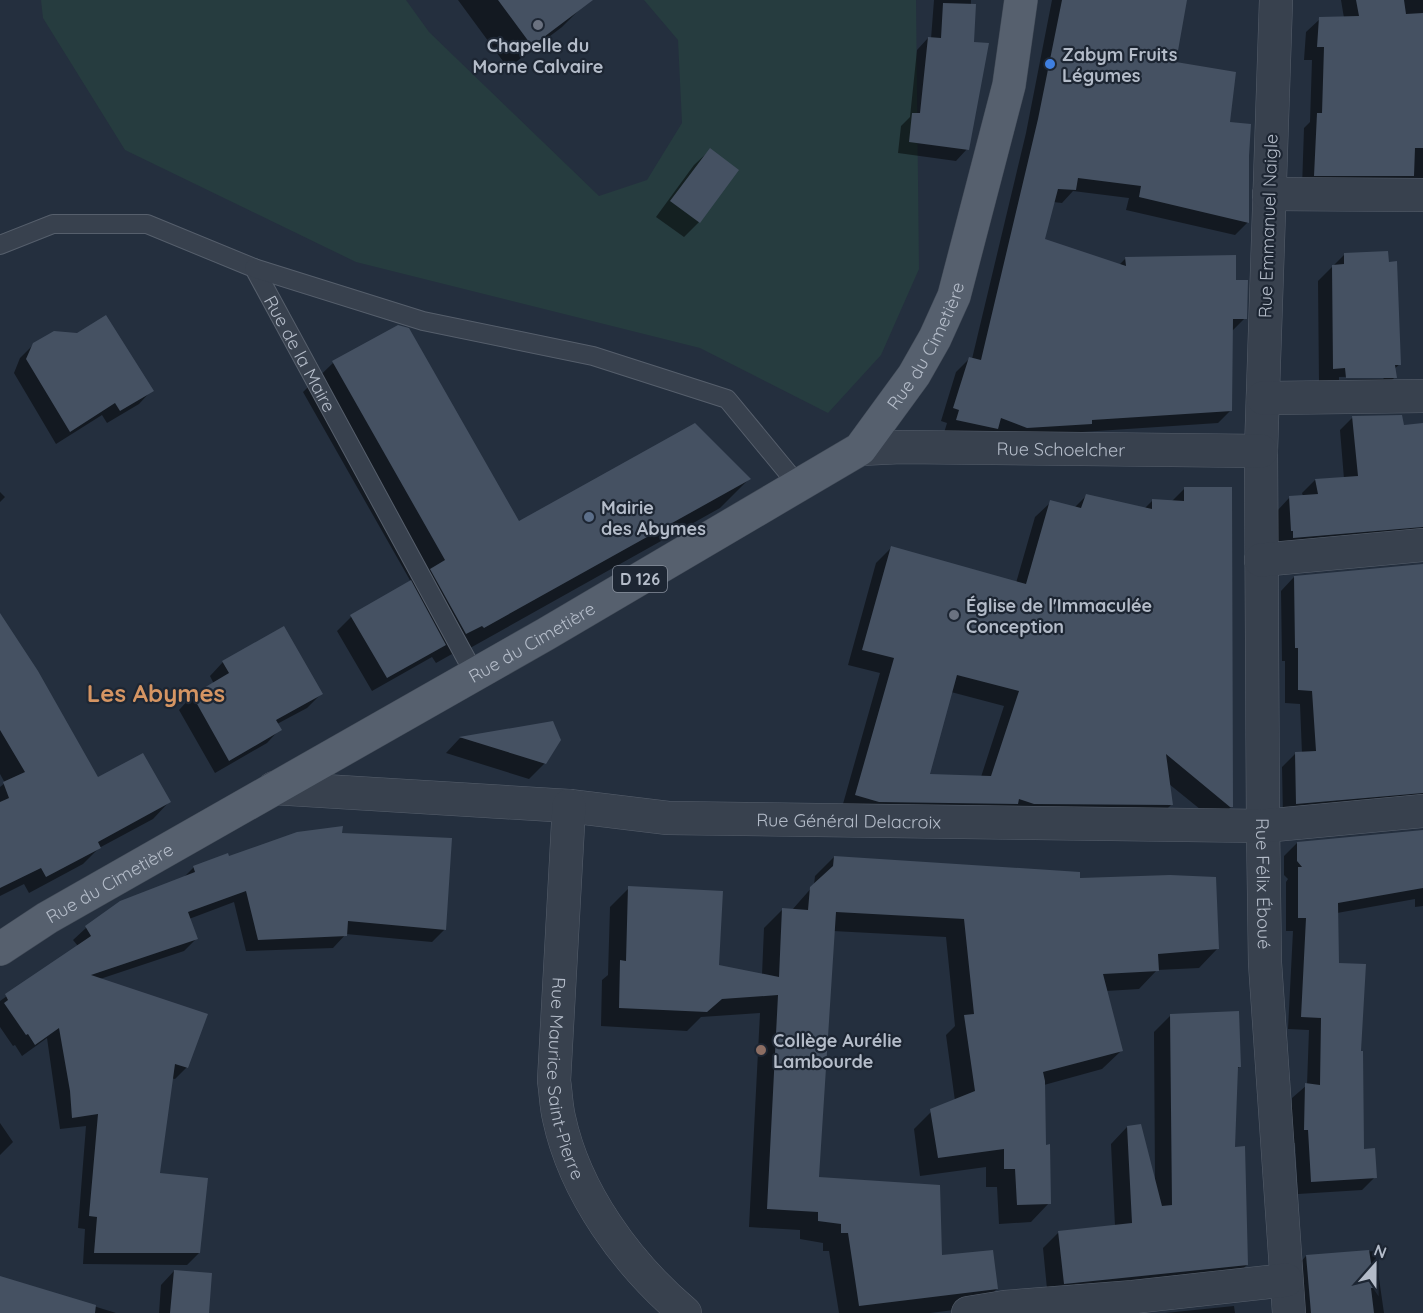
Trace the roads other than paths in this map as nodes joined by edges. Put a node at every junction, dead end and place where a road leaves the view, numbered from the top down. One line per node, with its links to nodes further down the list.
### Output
1 (1021, 0): 9 (main road, Rue du Cimetière / D 126)
2 (1276, 0): 3 (street, Rue Emmanuel Naigle)
3 (1269, 194): 4 (street); 8 (street, Rue Emmanuel Naigle)
4 (1423, 195)
5 (0, 245): 6 (lane)
6 (254, 268): 11 (lane); 14 (lane, Rue de la Maire)
7 (1423, 396): 8 (street)
8 (1263, 398): 10 (street, Rue Emmanuel Naigle)
9 (860, 449): 10 (street, Rue Schoelcher); 11 (main road, Rue du Cimetière / D 126)
10 (1261, 451): 13 (street, Rue Félix Éboué)
11 (798, 485): 14 (main road, Rue du Cimetière / D 126)
12 (1423, 545): 13 (street)
13 (1261, 560): 18 (street, Rue Félix Éboué)
14 (475, 675): 15 (main road, Rue du Cimetière / D 126)
15 (274, 788): 16 (street, Rue Général Delacroix); 19 (main road, Rue du Cimetière / D 126)
16 (569, 806): 18 (street, Rue Général Delacroix); 21 (street, Rue Maurice Saint-Pierre)
17 (1423, 812): 18 (street, Rue Général Delacroix)
18 (1263, 826): 20 (street, Rue Félix Éboué)
19 (0, 949)
20 (1286, 1280): 22 (street); 23 (street, Rue Félix Éboué)
21 (685, 1313)
22 (968, 1313)
23 (1289, 1313)

